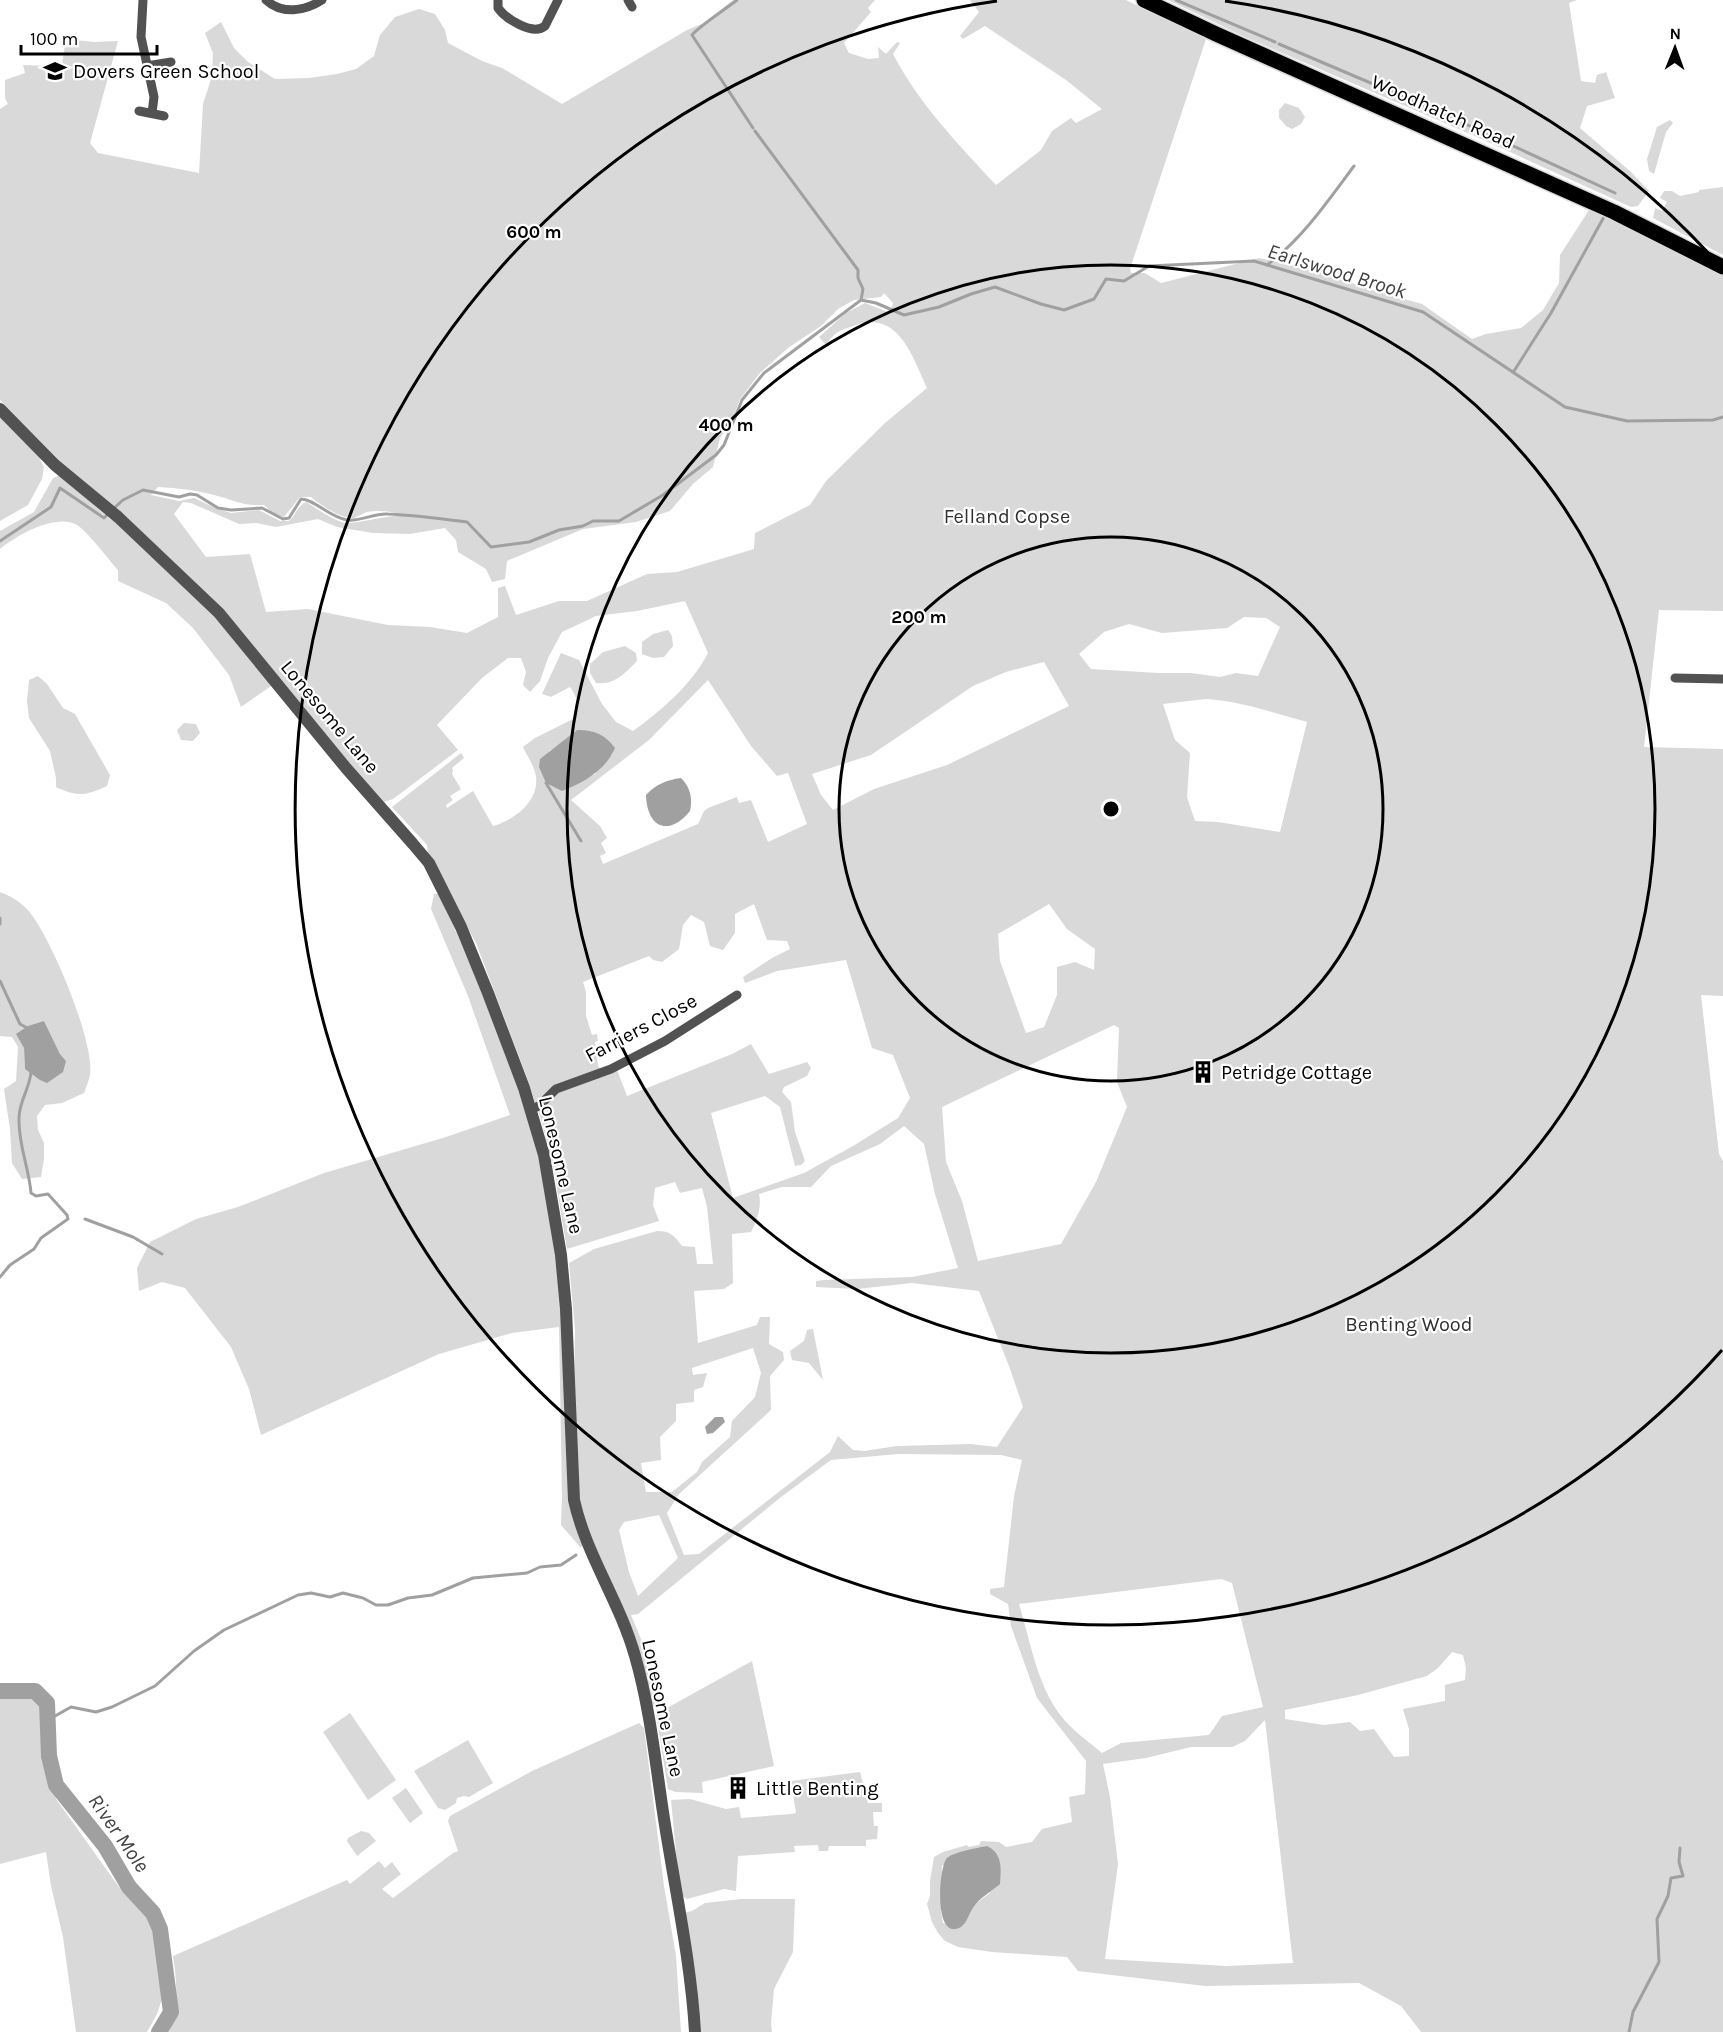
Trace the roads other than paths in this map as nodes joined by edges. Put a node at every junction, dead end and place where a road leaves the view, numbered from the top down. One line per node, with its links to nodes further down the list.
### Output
1 (143, 0): 8 (street)
2 (266, 0): 3 (street)
3 (322, 0)
4 (498, 0): 5 (street)
5 (558, 0)
6 (1144, 0): 12 (main road, Woodhatch Road)
7 (171, 62): 8 (street)
8 (147, 66): 10 (street)
9 (139, 111): 10 (street)
10 (152, 113): 11 (street)
11 (164, 116)
12 (1723, 267)
13 (0, 409): 17 (street, Lonesome Lane)
14 (1676, 678): 15 (street)
15 (1723, 679)
16 (737, 995): 17 (street, Farriers Close)
17 (531, 1109): 18 (street, Lonesome Lane)
18 (694, 2032)

